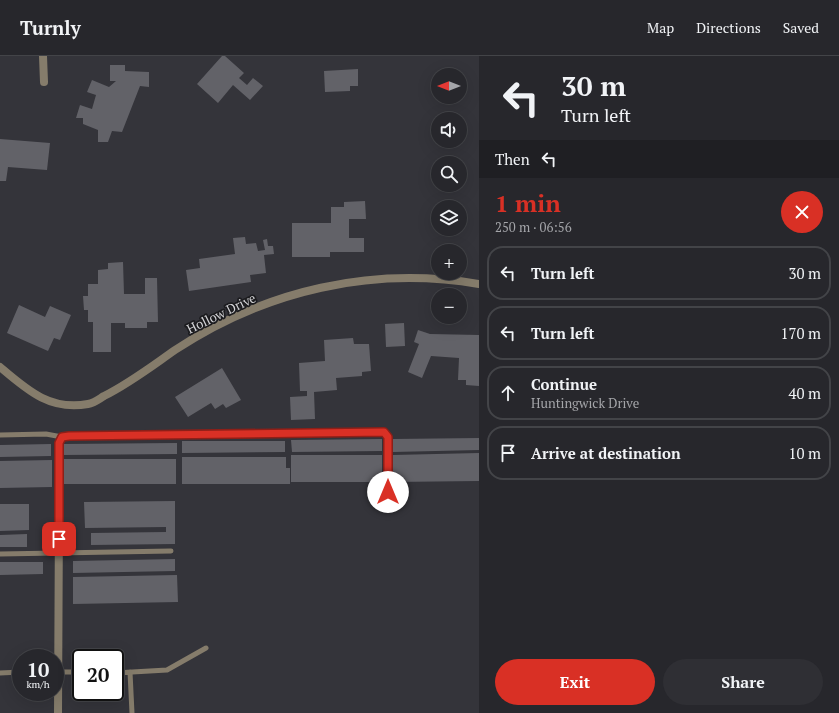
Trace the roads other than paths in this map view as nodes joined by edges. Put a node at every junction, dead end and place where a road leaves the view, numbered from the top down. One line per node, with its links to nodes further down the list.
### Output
1 (43, 56): 2 (street)
2 (44, 82)
3 (479, 284): 4 (street, Hollow Drive)
4 (0, 367)
5 (0, 435): 6 (lane)
6 (62, 437): 7 (lane); 8 (lane)
7 (388, 492)
8 (59, 511): 10 (street)
9 (171, 550): 10 (lane)
10 (59, 552): 11 (lane); 13 (street)
11 (0, 554)
12 (206, 648): 16 (lane)
13 (57, 649)
14 (12, 672): 17 (lane)
15 (124, 672): 16 (lane)
16 (130, 672): 20 (lane)
17 (0, 673)
18 (58, 701): 19 (street)
19 (58, 713)
20 (132, 713)

